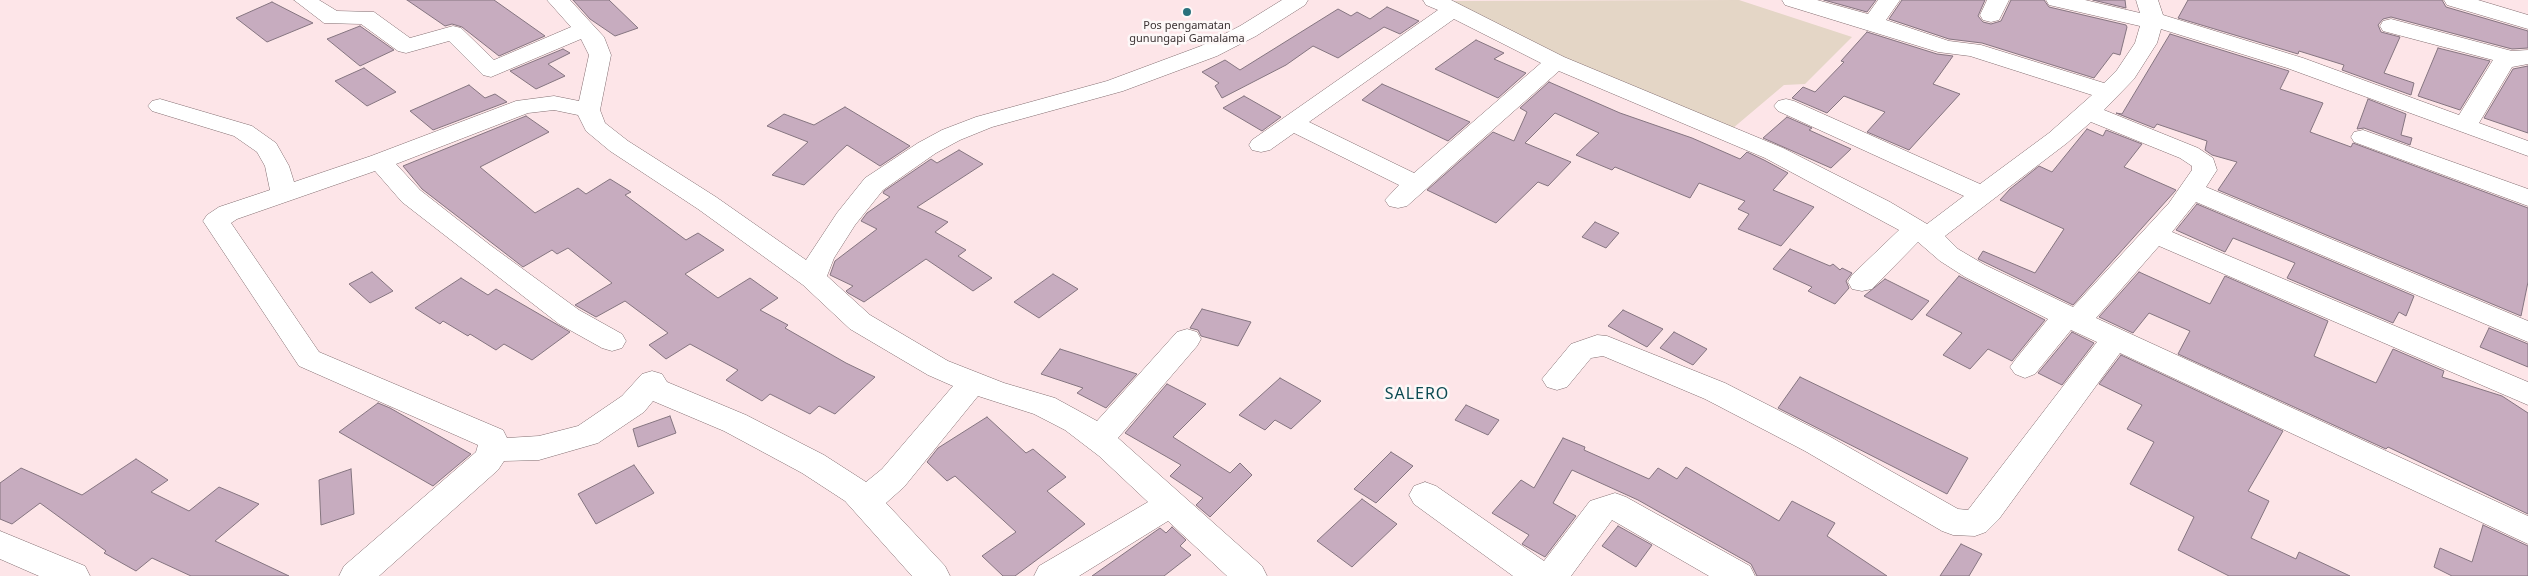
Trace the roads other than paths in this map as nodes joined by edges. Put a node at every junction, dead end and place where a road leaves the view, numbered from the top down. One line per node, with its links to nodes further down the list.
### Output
1 (305, 0): 13 (street)
2 (558, 0): 13 (street)
3 (1297, 0): 35 (street)
4 (1793, 0): 10 (street)
5 (1889, 0): 10 (street)
6 (2057, 0): 9 (street)
7 (2455, 0): 11 (street)
8 (1443, 5): 15 (street); 21 (street)
9 (2151, 14): 16 (street); 22 (street)
10 (1867, 21): 16 (street)
11 (2528, 22)
12 (2391, 26): 14 (street)
13 (586, 28): 19 (street)
14 (2520, 57): 22 (street)
15 (1556, 62): 27 (street); 33 (street)
16 (2108, 92): 20 (street)
17 (160, 106): 29 (street)
18 (1786, 106): 30 (street)
19 (588, 110): 26 (street); 35 (street)
20 (2088, 112): 28 (street); 30 (street)
21 (1293, 123): 24 (street); 27 (street)
22 (2465, 126): 25 (street)
23 (2363, 137): 31 (street)
24 (1261, 145)
25 (2528, 149)
26 (380, 161): 29 (street); 41 (street)
27 (1417, 184): 32 (street)
28 (2191, 190): 34 (street); 38 (street)
29 (284, 193): 47 (street)
30 (1982, 194): 33 (street)
31 (2528, 198)
32 (1398, 200)
33 (1922, 232): 36 (street); 37 (street)
34 (2156, 235): 37 (street); 45 (street)
35 (813, 278): 44 (street)
36 (1862, 282)
37 (2073, 318): 40 (street); 42 (street)
38 (2528, 332)
39 (1187, 338): 46 (street)
40 (2115, 338): 43 (street); 51 (street)
41 (612, 340)
42 (2025, 367)
43 (1557, 379)
44 (973, 382): 46 (street); 49 (street)
45 (2528, 394)
46 (1099, 439): 50 (street)
47 (495, 450): 49 (street); 54 (street)
48 (1425, 495): 58 (street)
49 (866, 502): 55 (street)
50 (1170, 504): 56 (street); 57 (street)
51 (2528, 530)
52 (0, 544): 53 (street)
53 (73, 576)
54 (356, 576)
55 (933, 576)
56 (1051, 576)
57 (1250, 576)
58 (1539, 576)
59 (1552, 576): 60 (street)
60 (1738, 576)

